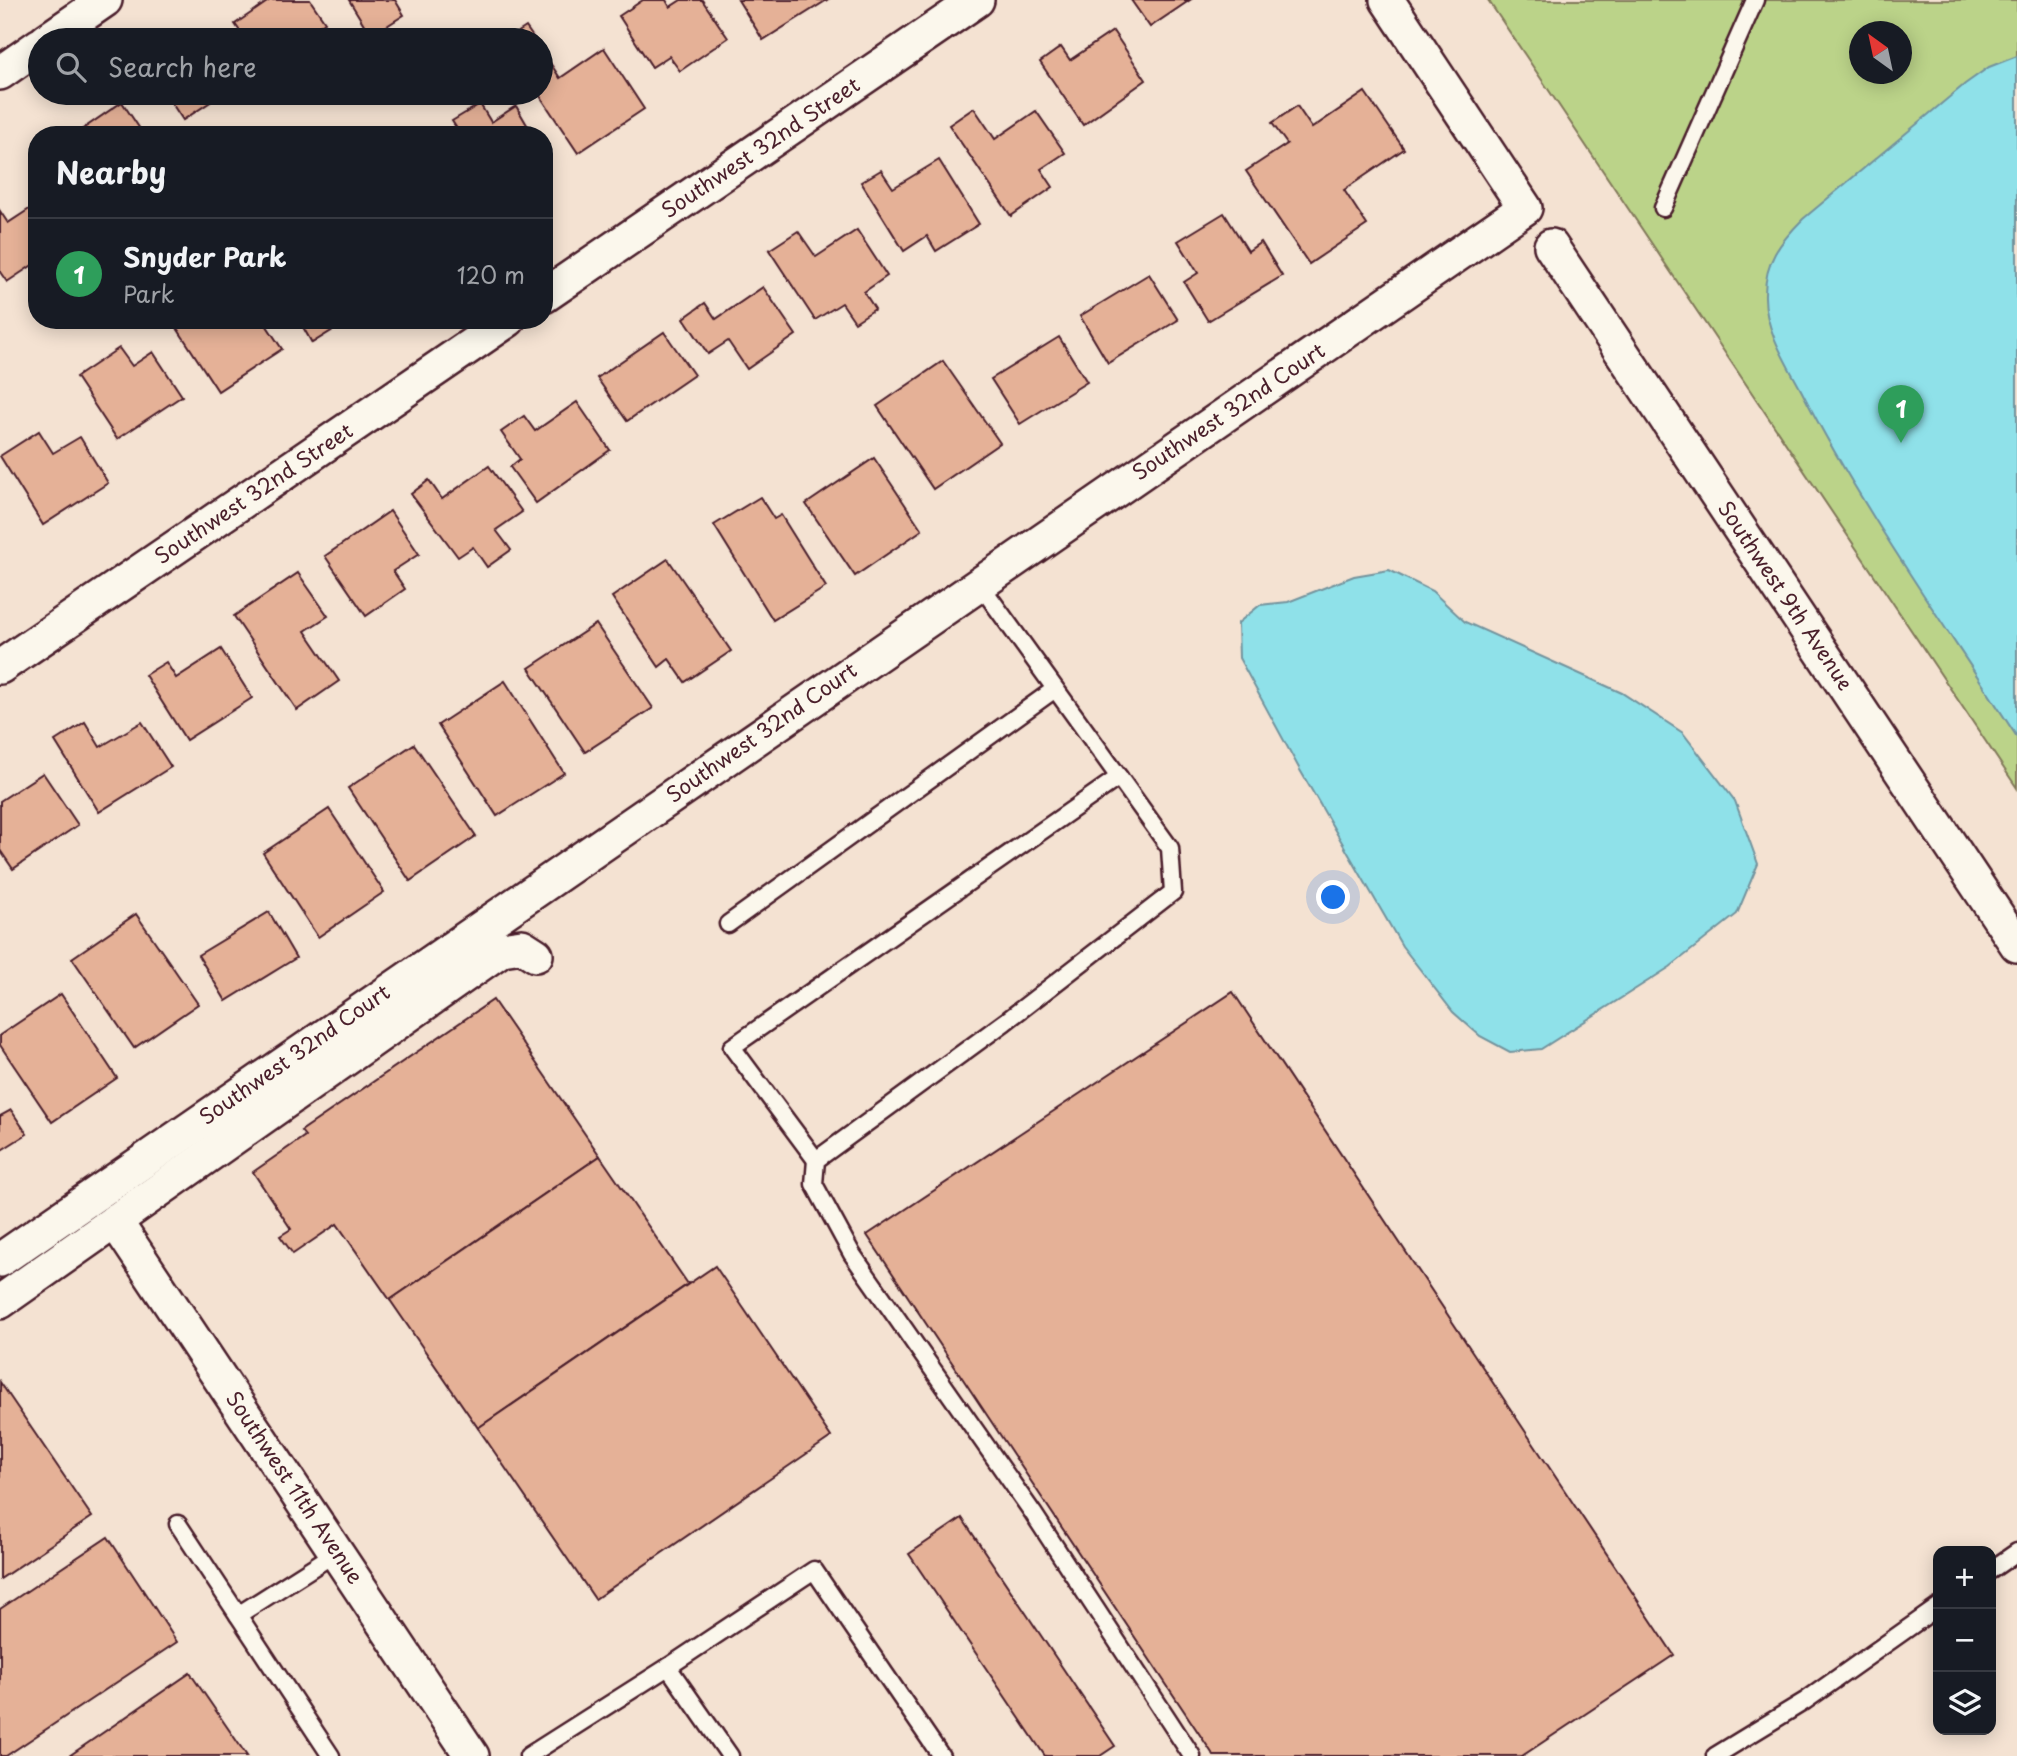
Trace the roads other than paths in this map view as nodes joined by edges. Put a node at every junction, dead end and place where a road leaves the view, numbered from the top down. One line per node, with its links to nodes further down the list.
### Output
1 (105, 0): 5 (street)
2 (977, 0): 10 (street, Southwest 32nd Street)
3 (1387, 0): 12 (street, Southwest 32nd Court)
4 (1755, 0): 8 (lane)
5 (64, 28)
6 (28, 53): 7 (street)
7 (0, 73)
8 (1663, 208)
9 (1551, 246): 17 (street, Southwest 9th Avenue)
10 (553, 290)
11 (495, 329): 13 (street, Southwest 32nd Street)
12 (979, 583): 14 (lane); 21 (street, Southwest 32nd Court)
13 (0, 667)
14 (1055, 689): 15 (lane); 16 (lane)
15 (1119, 777): 19 (lane); 19 (lane)
16 (728, 924)
17 (2017, 945)
18 (536, 955): 20 (street, Southwest 32nd Court)
19 (816, 1160): 35 (lane)
20 (116, 1221): 22 (street, Southwest 32nd Court); 24 (street, Southwest 11th Avenue)
21 (0, 1260)
22 (0, 1302)
23 (178, 1524): 28 (lane)
24 (337, 1552): 28 (lane); 31 (street, Southwest 11th Avenue)
25 (2017, 1552): 26 (lane)
26 (1996, 1567)
27 (1935, 1609): 36 (lane)
28 (238, 1615): 30 (lane)
29 (668, 1667): 32 (lane); 33 (lane); 34 (lane)
30 (331, 1756)
31 (472, 1756)
32 (528, 1756)
33 (730, 1756)
34 (941, 1756)
35 (1192, 1756)
36 (1715, 1756)

